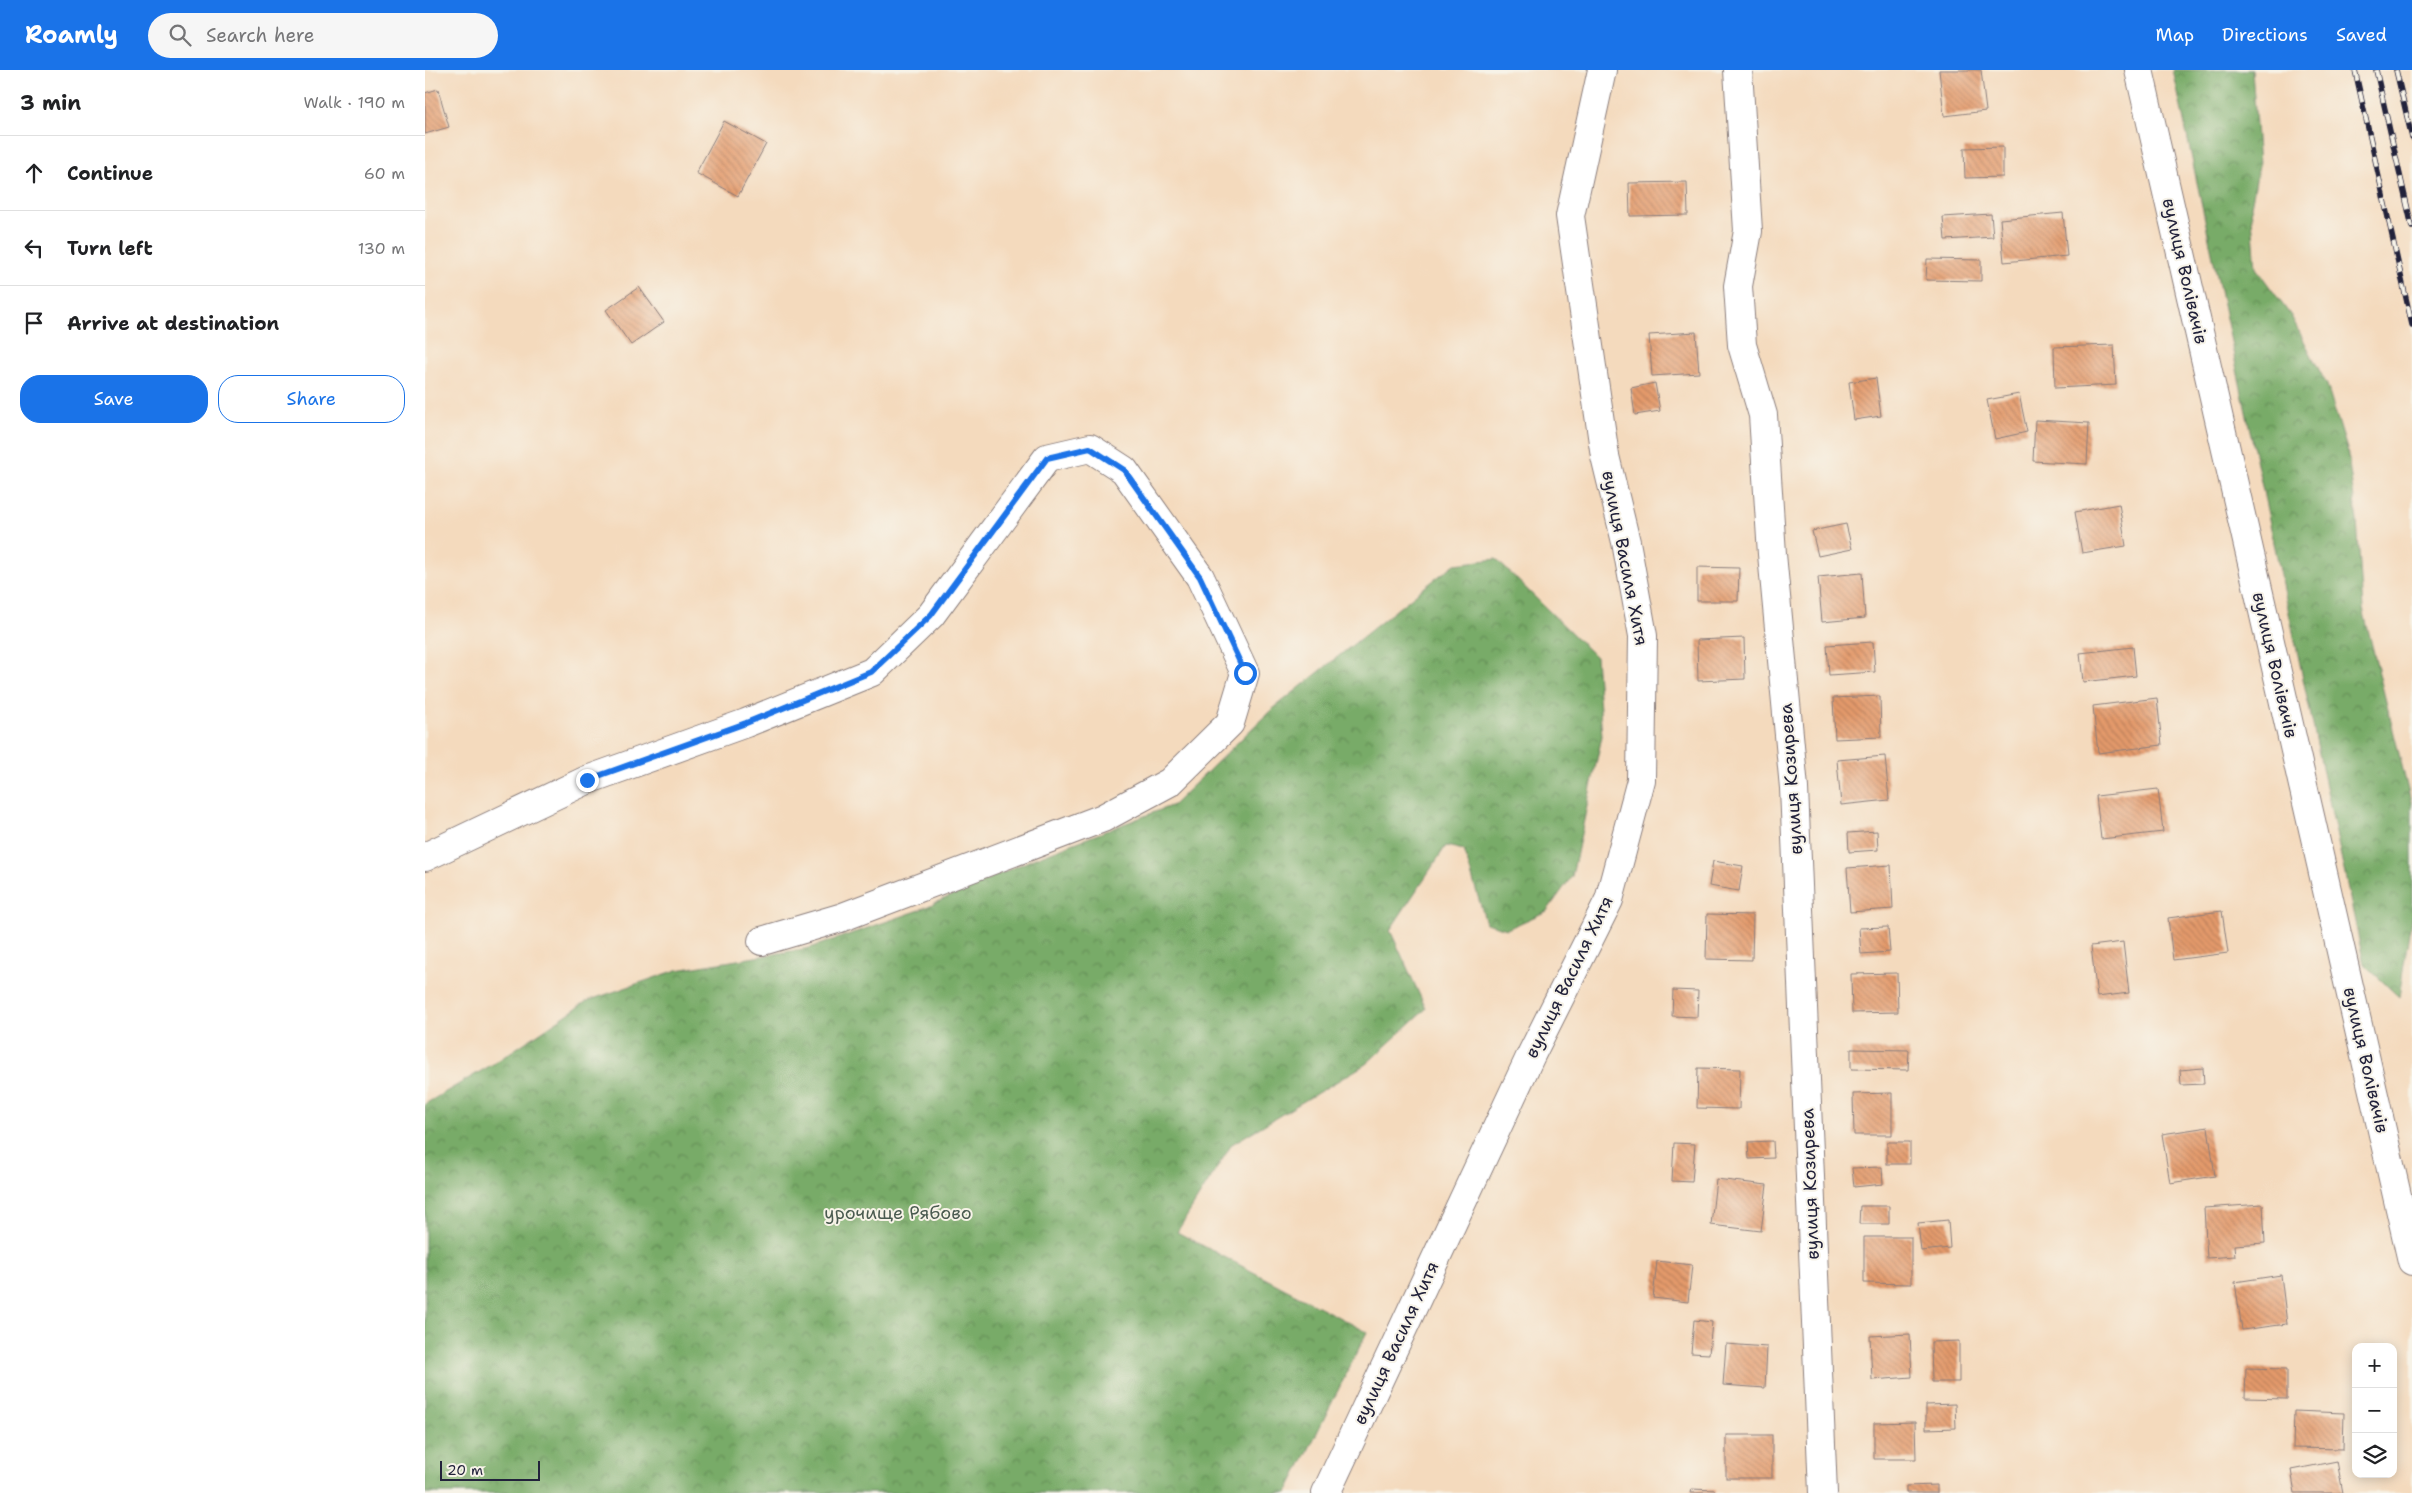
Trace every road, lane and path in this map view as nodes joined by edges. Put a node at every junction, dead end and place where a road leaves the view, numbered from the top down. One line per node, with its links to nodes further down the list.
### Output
1 (1602, 70): 7 (street, вулиця Василя Хитя)
2 (1738, 70): 8 (street, вулиця Козирева)
3 (2139, 70): 6 (street, вулиця Волівачів)
4 (425, 856): 5 (street)
5 (762, 941)
6 (2412, 1260)
7 (1326, 1493)
8 (1823, 1493)

